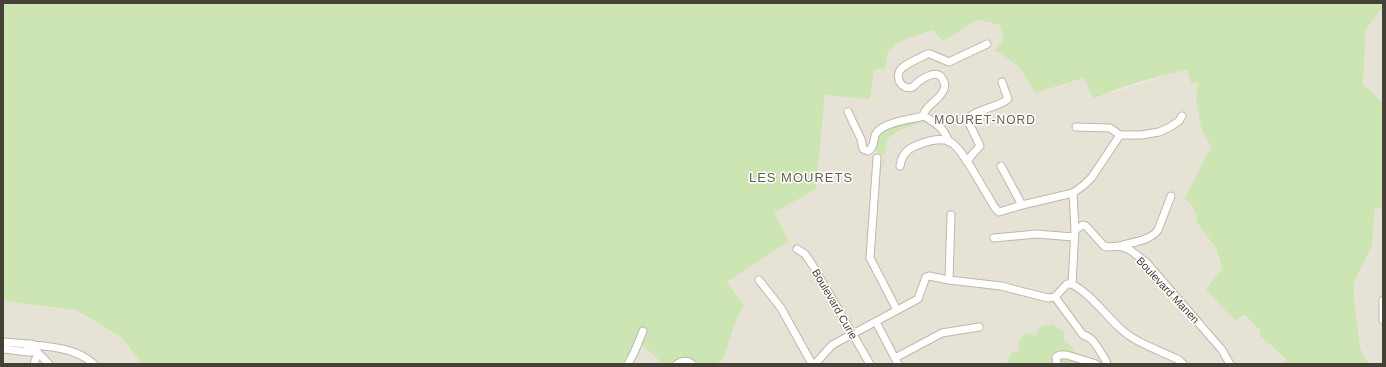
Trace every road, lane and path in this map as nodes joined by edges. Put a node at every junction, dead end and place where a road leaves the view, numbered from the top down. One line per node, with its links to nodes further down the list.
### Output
1 (987, 44): 4 (street)
2 (1002, 82): 10 (street)
3 (848, 112): 4 (street)
4 (924, 116): 8 (street)
5 (1182, 116): 7 (street)
6 (1076, 127): 7 (street)
7 (1120, 135): 13 (street)
8 (949, 142): 10 (street); 11 (street)
9 (877, 158): 26 (street)
10 (967, 162): 15 (street)
11 (900, 166)
12 (1001, 166): 15 (street)
13 (1073, 193): 15 (street); 17 (street)
14 (1171, 196): 19 (street)
15 (1022, 205)
16 (951, 215): 22 (street)
17 (1075, 233): 18 (street); 19 (street, Boulevard Manen); 23 (street)
18 (994, 238)
19 (1120, 246): 48 (street, Boulevard Manen)
20 (797, 249): 31 (street, Boulevard Curie)
21 (759, 280): 42 (street)
22 (949, 280): 24 (street); 26 (street)
23 (1072, 284): 24 (street); 47 (street)
24 (1055, 296): 46 (street)
25 (1383, 300): 27 (street)
26 (897, 310): 28 (street)
27 (1383, 320)
28 (876, 322): 31 (street); 35 (street)
29 (980, 327): 35 (street)
30 (643, 331): 39 (street)
31 (853, 334): 42 (street); 43 (street, Boulevard Curie)
32 (3, 342): 34 (street)
33 (3, 349): 34 (street)
34 (33, 349): 36 (street); 37 (street); 38 (street)
35 (897, 361)
36 (34, 364)
37 (49, 364)
38 (94, 364)
39 (628, 364)
40 (677, 364): 41 (street)
41 (692, 364)
42 (813, 364)
43 (870, 364)
44 (1056, 364): 45 (street)
45 (1096, 364)
46 (1107, 364)
47 (1183, 364)
48 (1230, 364)

